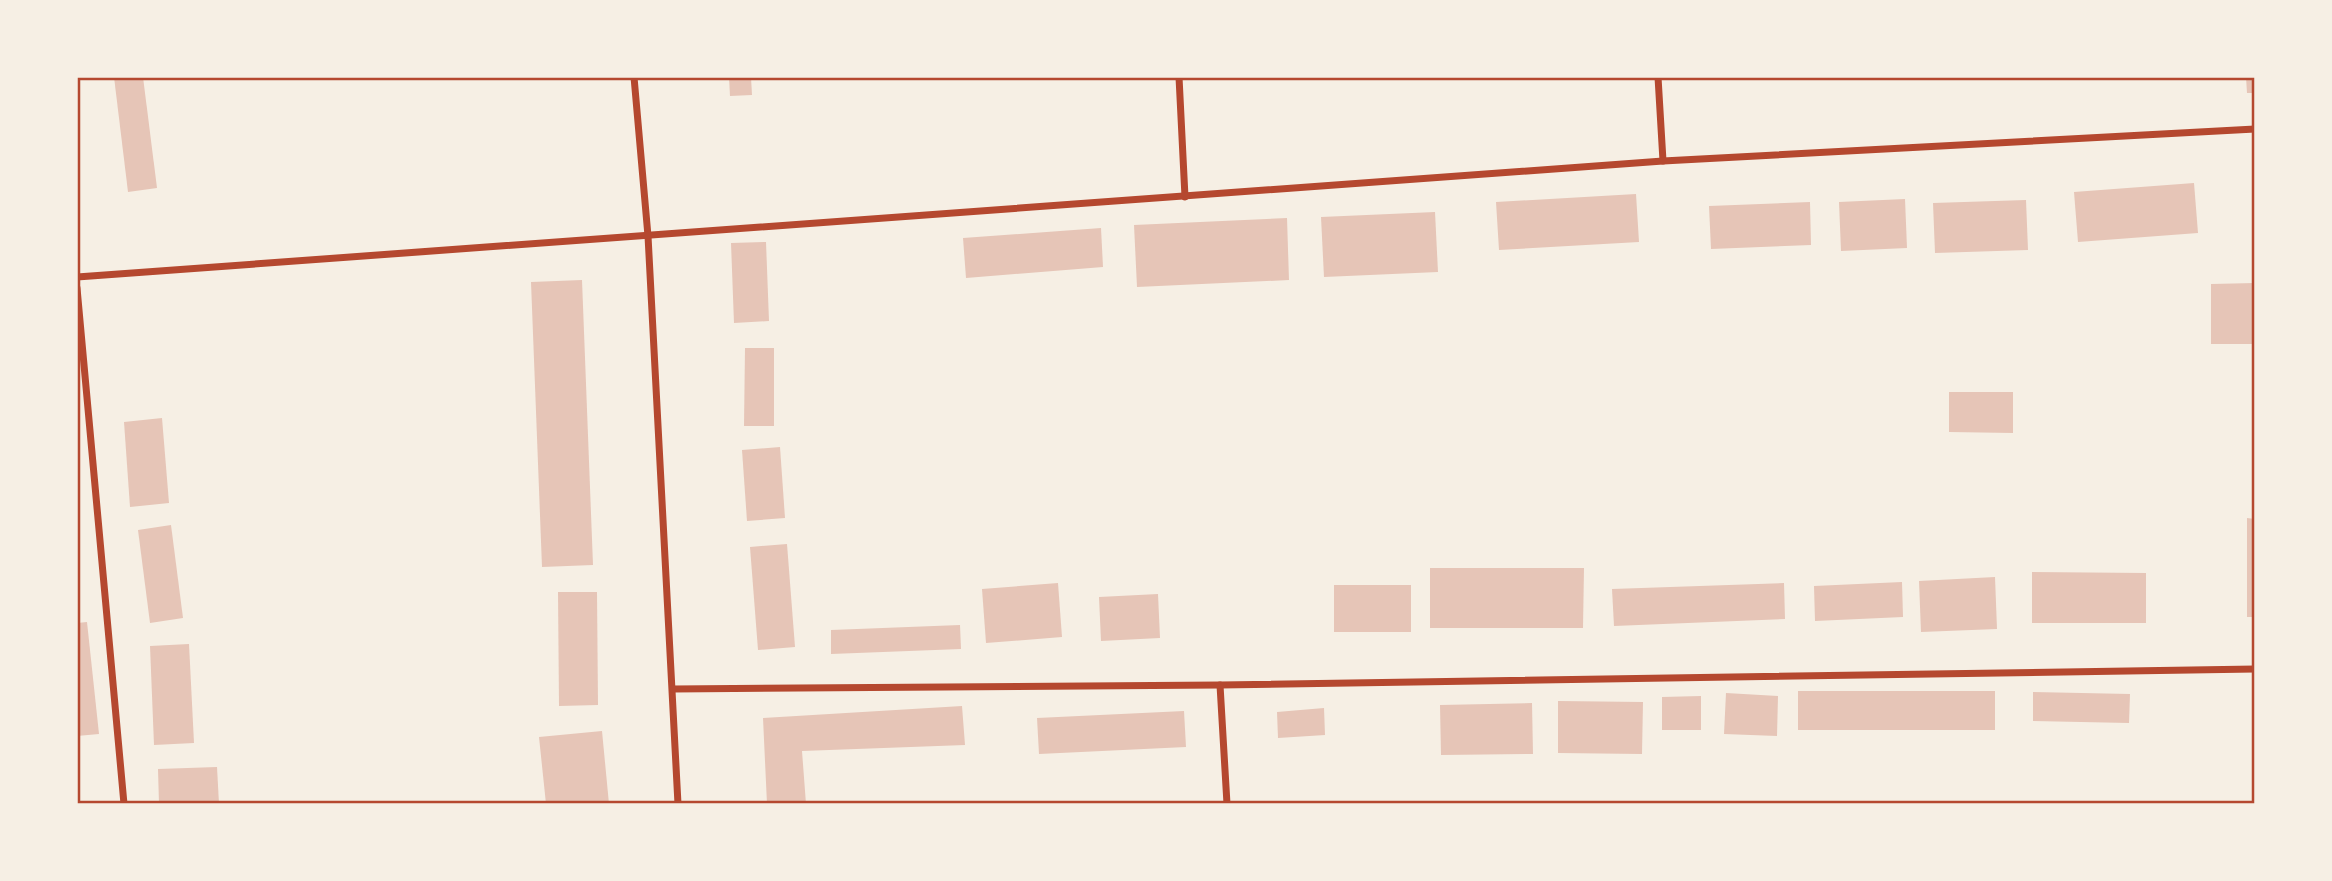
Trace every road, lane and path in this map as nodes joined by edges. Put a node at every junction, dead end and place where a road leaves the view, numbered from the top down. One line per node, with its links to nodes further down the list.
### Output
1 (634, 77): 7 (street)
2 (1179, 77): 6 (street)
3 (1658, 77): 5 (street)
4 (2255, 129): 5 (street)
5 (1662, 161): 6 (street)
6 (1185, 197): 7 (street)
7 (648, 236): 8 (street); 12 (street)
8 (77, 278)
9 (77, 288): 13 (street)
10 (2255, 669): 11 (street)
11 (1220, 685): 12 (street); 15 (street)
12 (673, 689): 14 (street)
13 (124, 804)
14 (678, 804)
15 (1227, 804)

